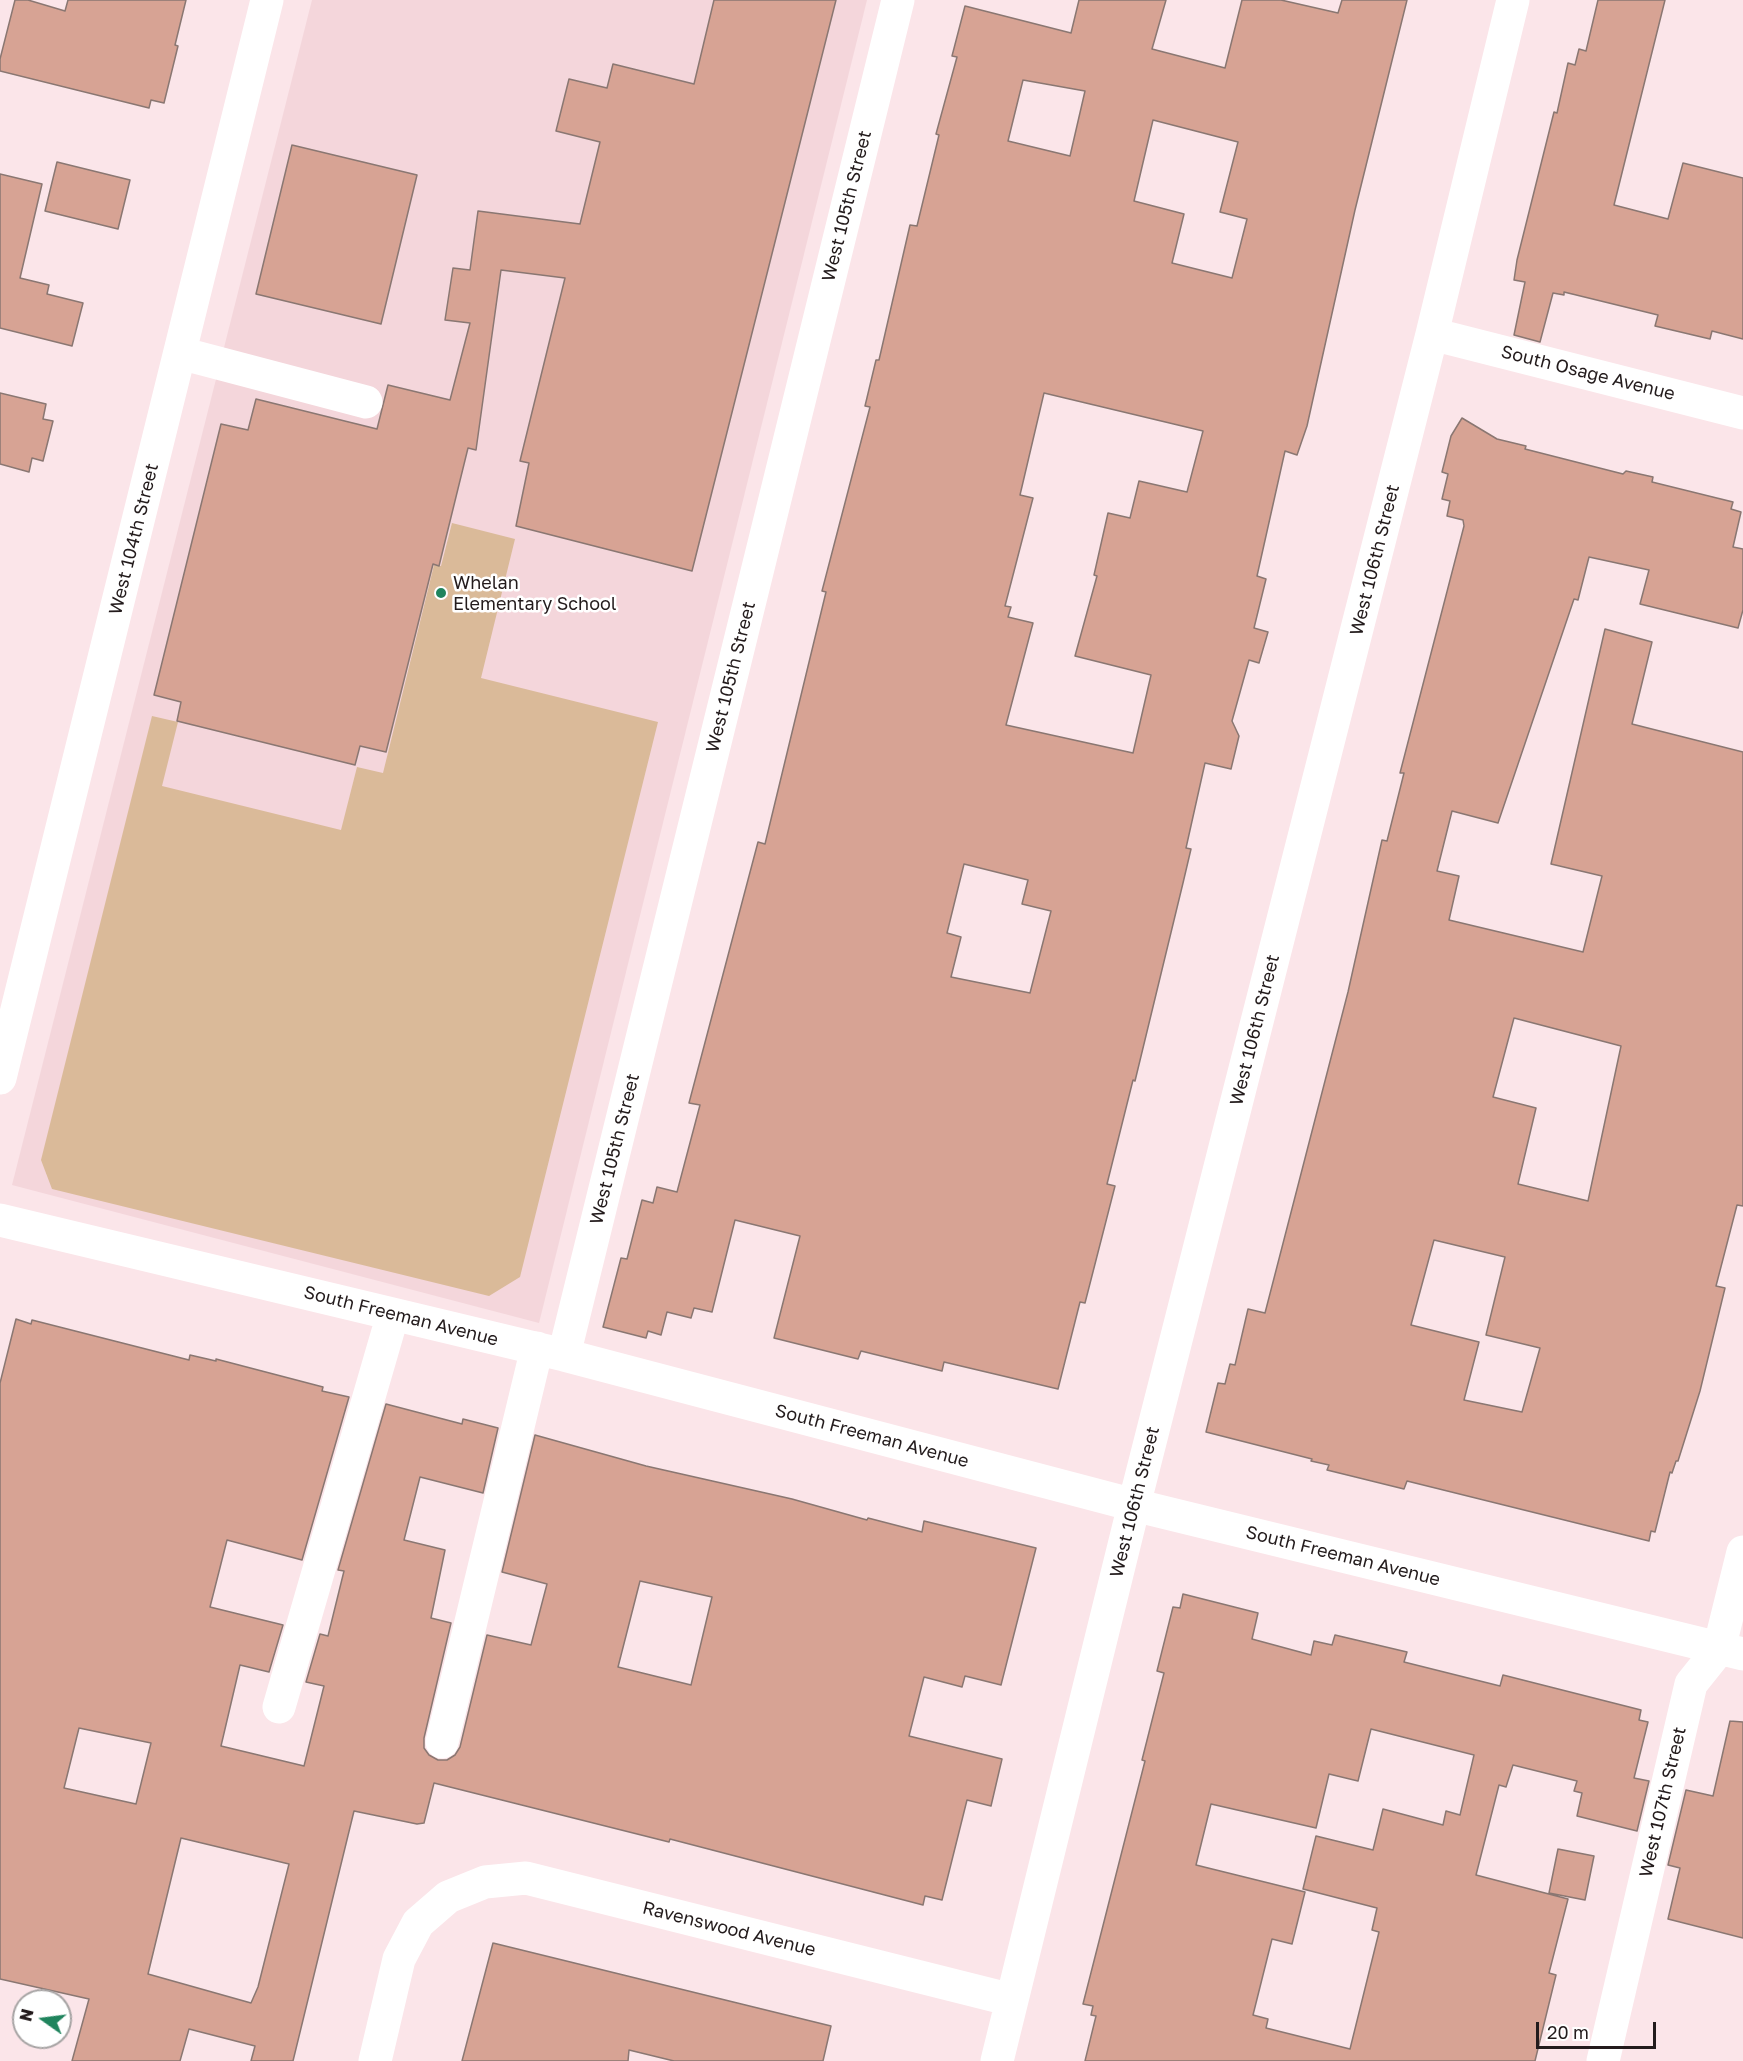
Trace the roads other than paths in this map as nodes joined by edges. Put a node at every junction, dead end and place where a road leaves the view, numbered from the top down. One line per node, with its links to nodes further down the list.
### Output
1 (267, 0): 5 (street, West 104th Street)
2 (898, 0): 11 (street, West 105th Street)
3 (1513, 0): 4 (street, West 106th Street)
4 (1432, 334): 7 (street, South Osage Avenue); 12 (street, West 106th Street)
5 (180, 353): 6 (street); 8 (street, West 104th Street)
6 (366, 402)
7 (1743, 413)
8 (0, 1078)
9 (0, 1220): 10 (street, South Freeman Avenue)
10 (393, 1314): 11 (street, South Freeman Avenue); 15 (street)
11 (550, 1352): 12 (street, South Freeman Avenue); 16 (street, West 105th Street)
12 (1134, 1505): 14 (street, South Freeman Avenue); 17 (street, West 106th Street)
13 (1743, 1552): 14 (street, West 107th Street)
14 (1731, 1651): 20 (street, West 107th Street)
15 (279, 1707)
16 (442, 1742)
17 (1012, 2000): 18 (street, Ravenswood Avenue); 19 (street, West 106th Street)
18 (375, 2061)
19 (997, 2061)
20 (1603, 2061)

